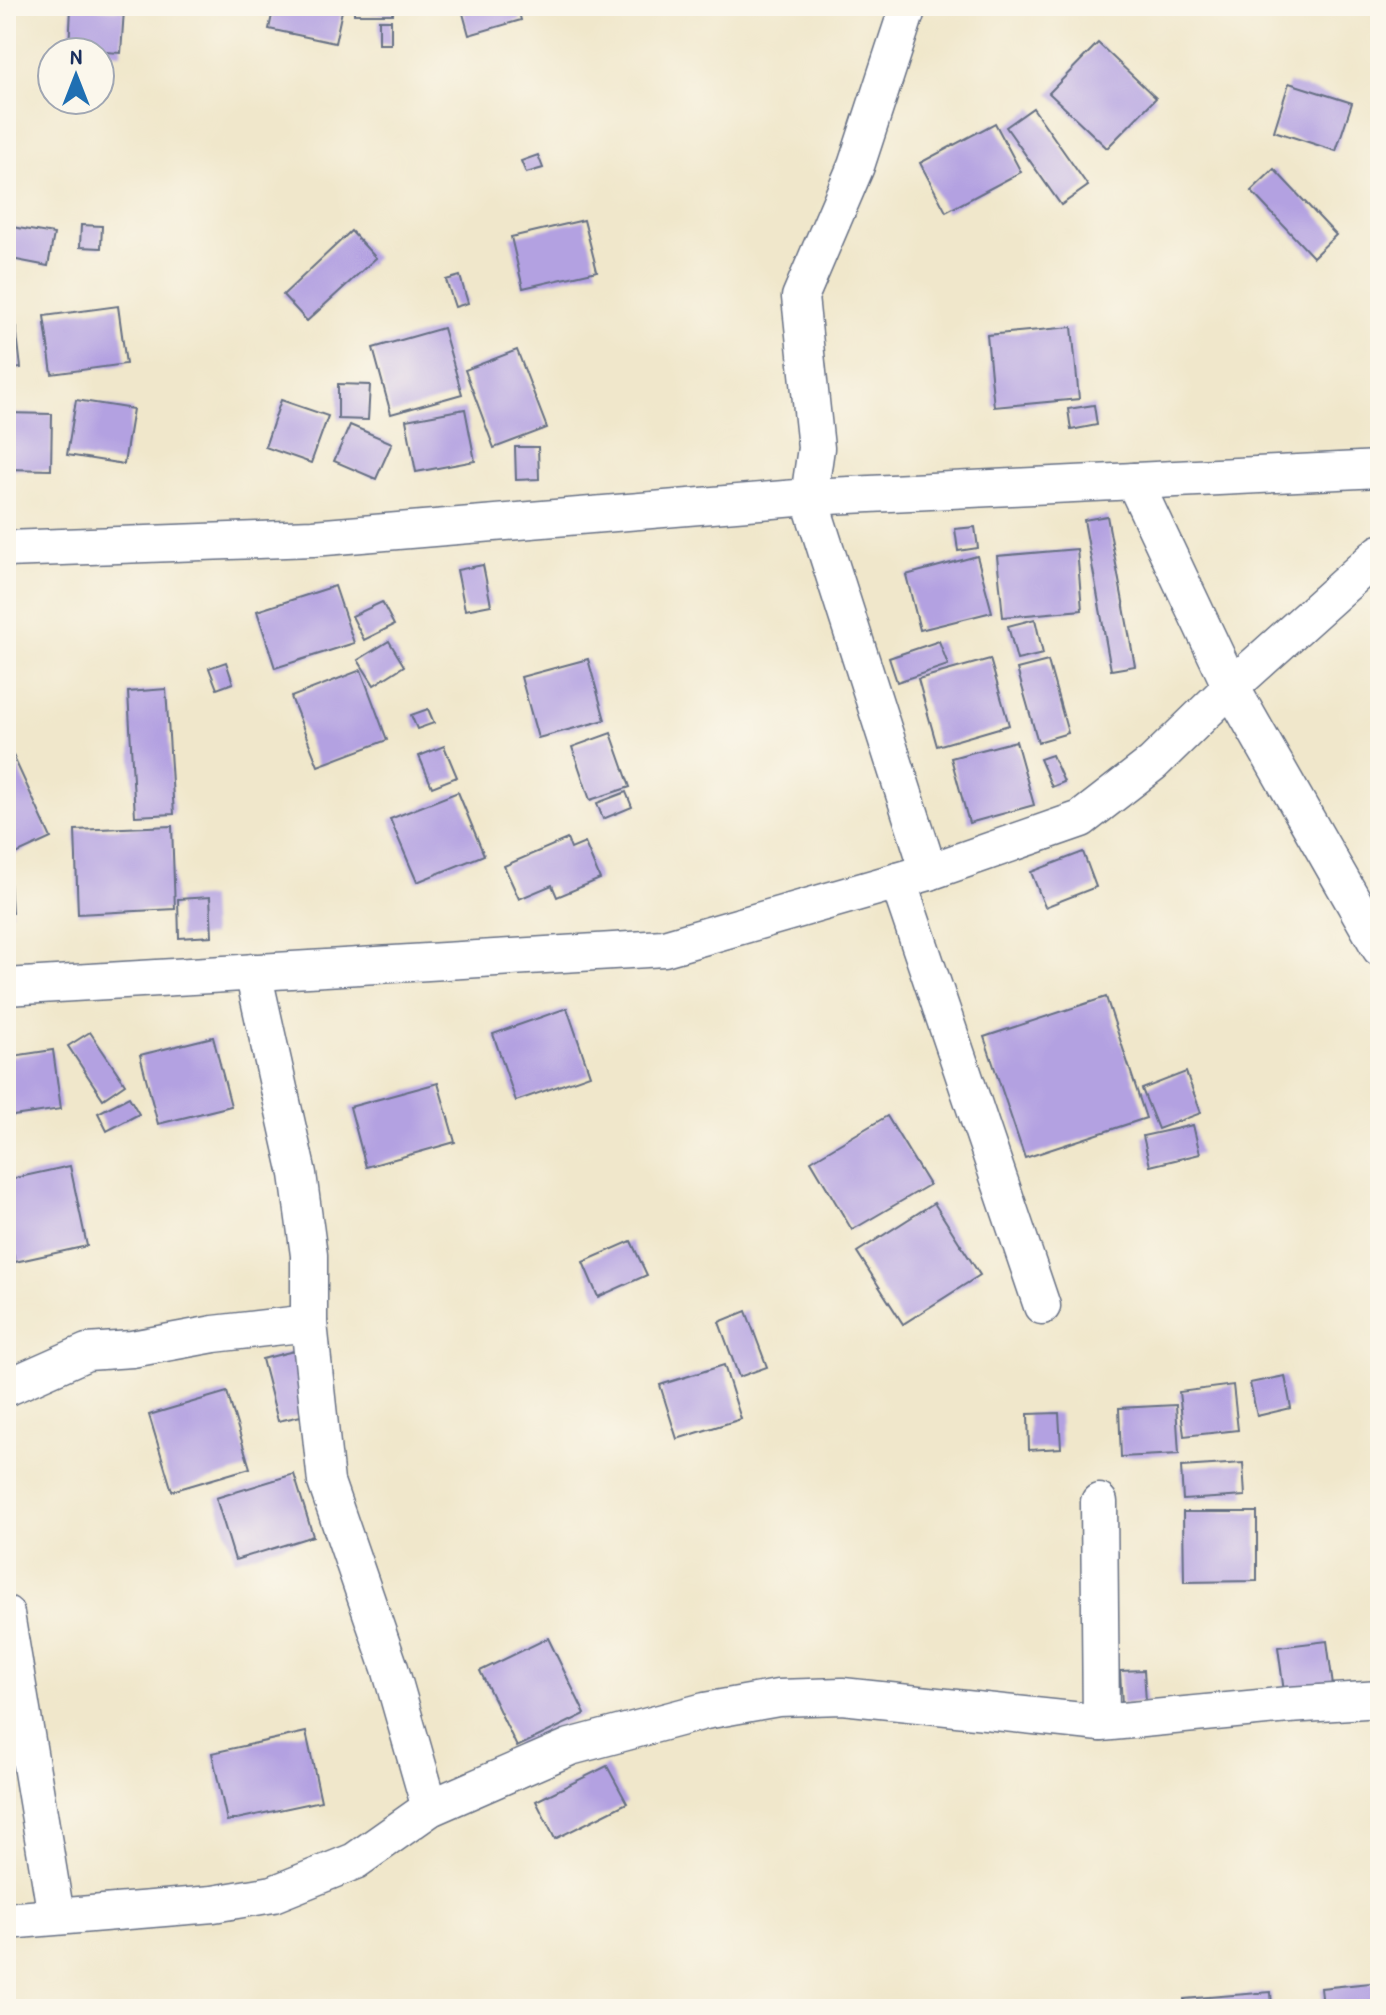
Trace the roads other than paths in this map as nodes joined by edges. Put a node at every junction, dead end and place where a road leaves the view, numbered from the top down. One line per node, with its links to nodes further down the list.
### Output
1 (905, 6): 4 (street)
2 (1380, 469): 3 (street)
3 (1134, 481): 4 (street); 7 (street)
4 (809, 497): 5 (street); 8 (street)
5 (6, 549)
6 (1380, 553): 7 (street)
7 (1231, 687): 8 (street); 9 (street)
8 (913, 876): 10 (street); 12 (street)
9 (1380, 948)
10 (253, 972): 11 (street); 13 (street)
11 (6, 987)
12 (1042, 1306)
13 (309, 1323): 14 (street); 19 (street)
14 (6, 1388)
15 (1099, 1502): 18 (street)
16 (6, 1614): 20 (street)
17 (1380, 1699): 18 (street)
18 (1101, 1723): 19 (street)
19 (430, 1808): 20 (street)
20 (56, 1916): 21 (street)
21 (6, 1921)

